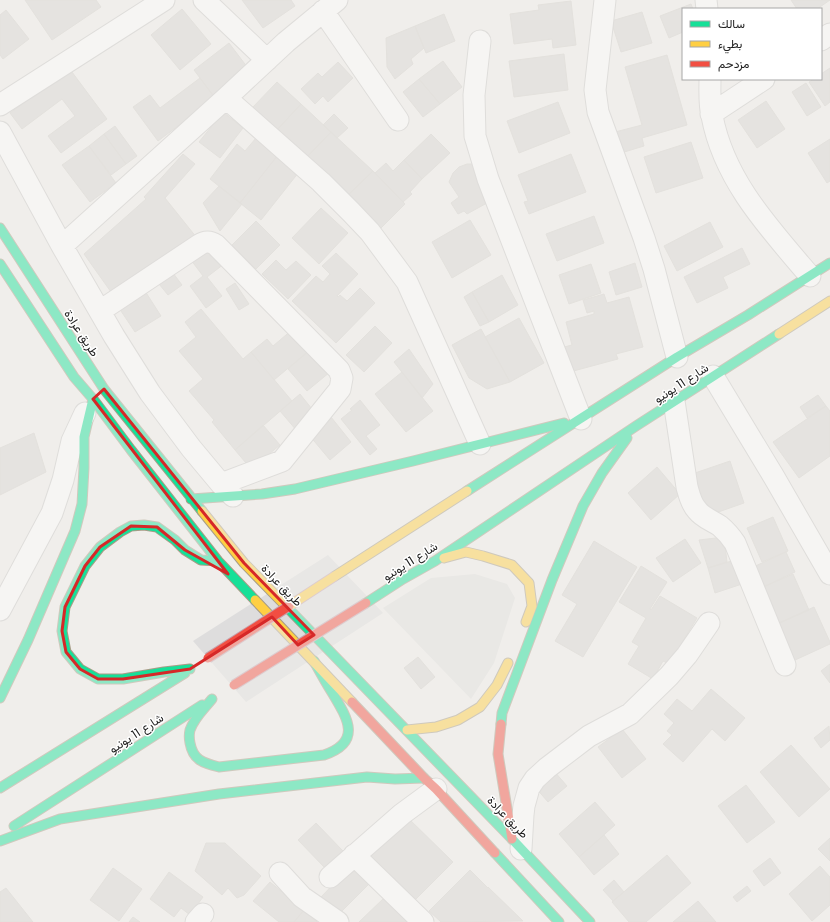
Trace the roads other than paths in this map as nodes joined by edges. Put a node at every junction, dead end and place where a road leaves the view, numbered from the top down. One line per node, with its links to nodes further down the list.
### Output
1 (164, 0): 10 (street)
2 (204, 0): 6 (street)
3 (605, 0): 21 (street)
4 (330, 5): 6 (street); 12 (street)
5 (480, 41): 25 (street)
6 (267, 60): 9 (street)
7 (710, 80): 11 (street)
8 (762, 80): 11 (street)
9 (226, 98): 15 (street); 27 (street)
10 (0, 105)
11 (711, 114): 18 (street)
12 (398, 120)
13 (0, 132): 15 (street)
14 (0, 228): 23 (main road, طريق عرادة)
15 (62, 246): 20 (street)
16 (830, 263): 18 (main road, شارع 11 يونيو)
17 (0, 264): 23 (main road, طريق عرادة)
18 (810, 276): 21 (main road, شارع 11 يونيو)
19 (830, 302): 22 (main road, شارع 11 يونيو)
20 (100, 311): 28 (street); 28 (street)
21 (677, 358): 25 (main road, شارع 11 يونيو)
22 (713, 376): 24 (main road, شارع 11 يونيو); 32 (street)
23 (99, 394): 29 (main road, طريق عرادة); 30 (main road, طريق عرادة); 33 (street); 41 (main road)
24 (674, 401): 26 (main road, شارع 11 يونيو); 39 (street)
25 (581, 419): 27 (main road); 38 (main road, شارع 11 يونيو, bridge)
26 (636, 426): 31 (main road, شارع 11 يونيو); 47 (main road)
27 (480, 444): 28 (main road)
28 (227, 490): 29 (main road)
29 (191, 499): 42 (main road, طريق عرادة)
30 (218, 561): 37 (main road, طريق عرادة); 38 (main road)
31 (435, 561): 35 (main road); 40 (main road, شارع 11 يونيو, bridge)
32 (830, 574)
33 (0, 610)
34 (709, 623): 47 (street)
35 (523, 627)
36 (512, 655): 42 (main road)
37 (314, 661): 43 (main road, طريق عرادة); 45 (main road, شارع 11 يونيو)
38 (199, 664): 44 (main road, شارع 11 يونيو)
39 (785, 665)
40 (232, 686)
41 (0, 698)
42 (408, 730): 47 (main road, طريق عرادة)
43 (430, 783): 46 (main road); 48 (street); 53 (main road, طريق عرادة)
44 (0, 788)
45 (0, 835)
46 (0, 841)
47 (516, 844): 54 (main road, طريق عرادة)
48 (354, 855): 50 (street); 52 (street)
49 (280, 873): 51 (street)
50 (330, 877)
51 (338, 922)
52 (422, 922)
53 (559, 922)
54 (590, 922)

